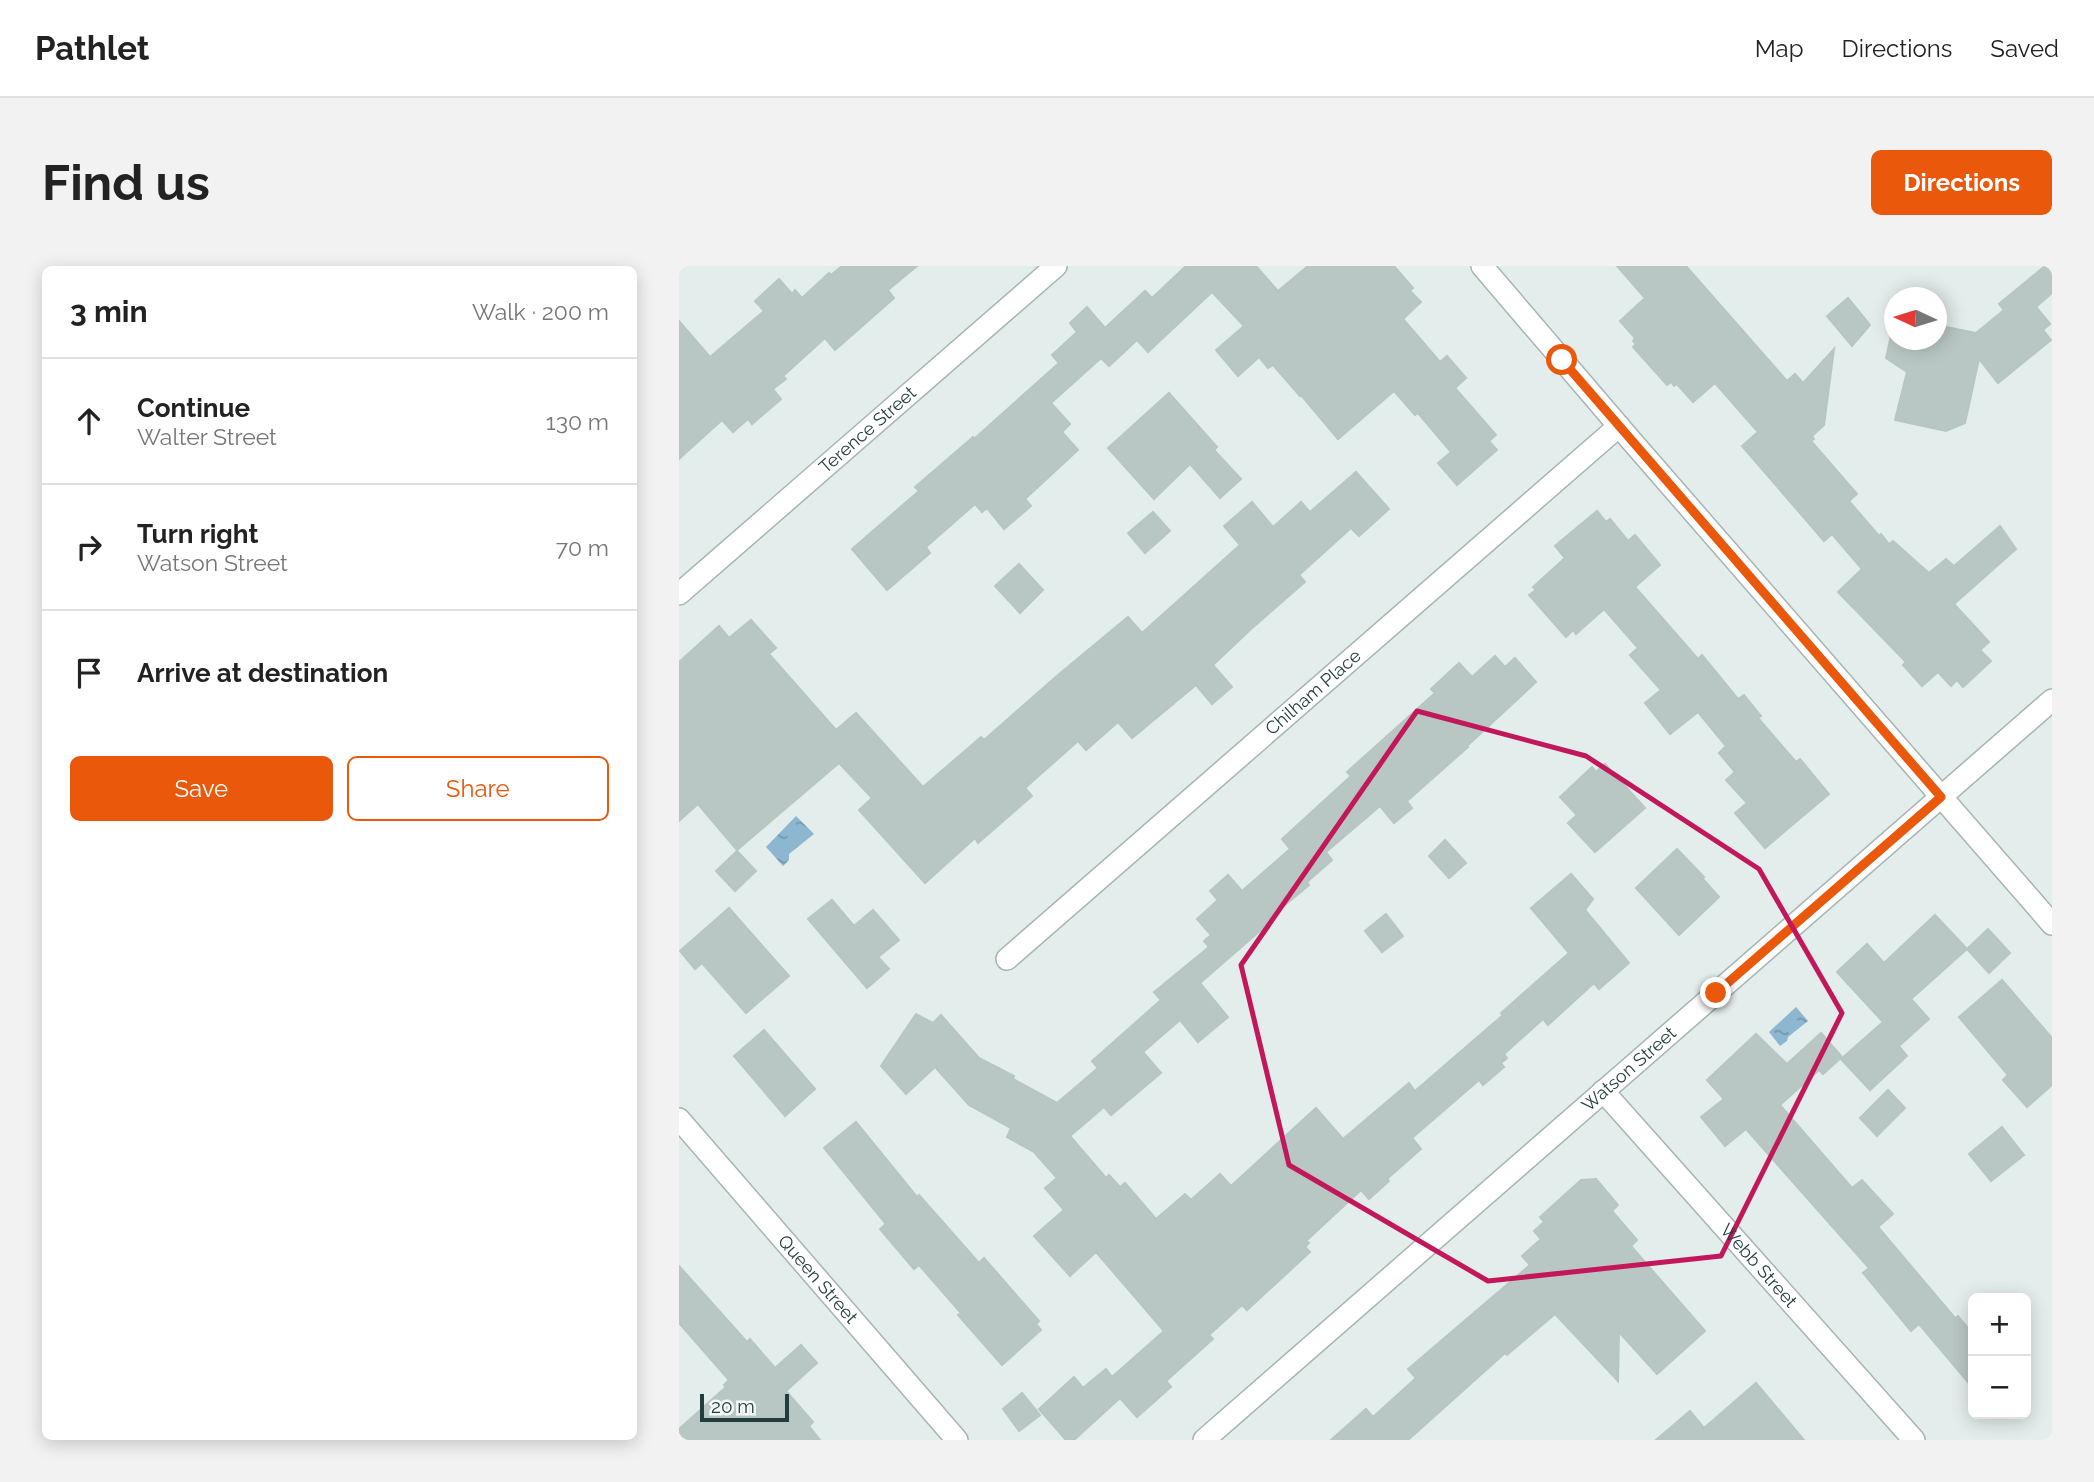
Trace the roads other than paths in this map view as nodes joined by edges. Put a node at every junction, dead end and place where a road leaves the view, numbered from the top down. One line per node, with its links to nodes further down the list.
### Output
1 (1056, 266): 4 (street, Terence Street)
2 (1482, 266): 3 (street)
3 (1619, 426): 6 (street); 8 (street, Chilham Place)
4 (679, 594)
5 (2052, 700): 6 (street, Watson Street)
6 (1941, 797): 7 (street); 9 (street, Watson Street)
7 (2052, 924)
8 (1007, 959)
9 (1603, 1091): 12 (street, Watson Street); 13 (street, Webb Street)
10 (679, 1119): 11 (street, Queen Street)
11 (957, 1440)
12 (1205, 1440)
13 (1914, 1440)

